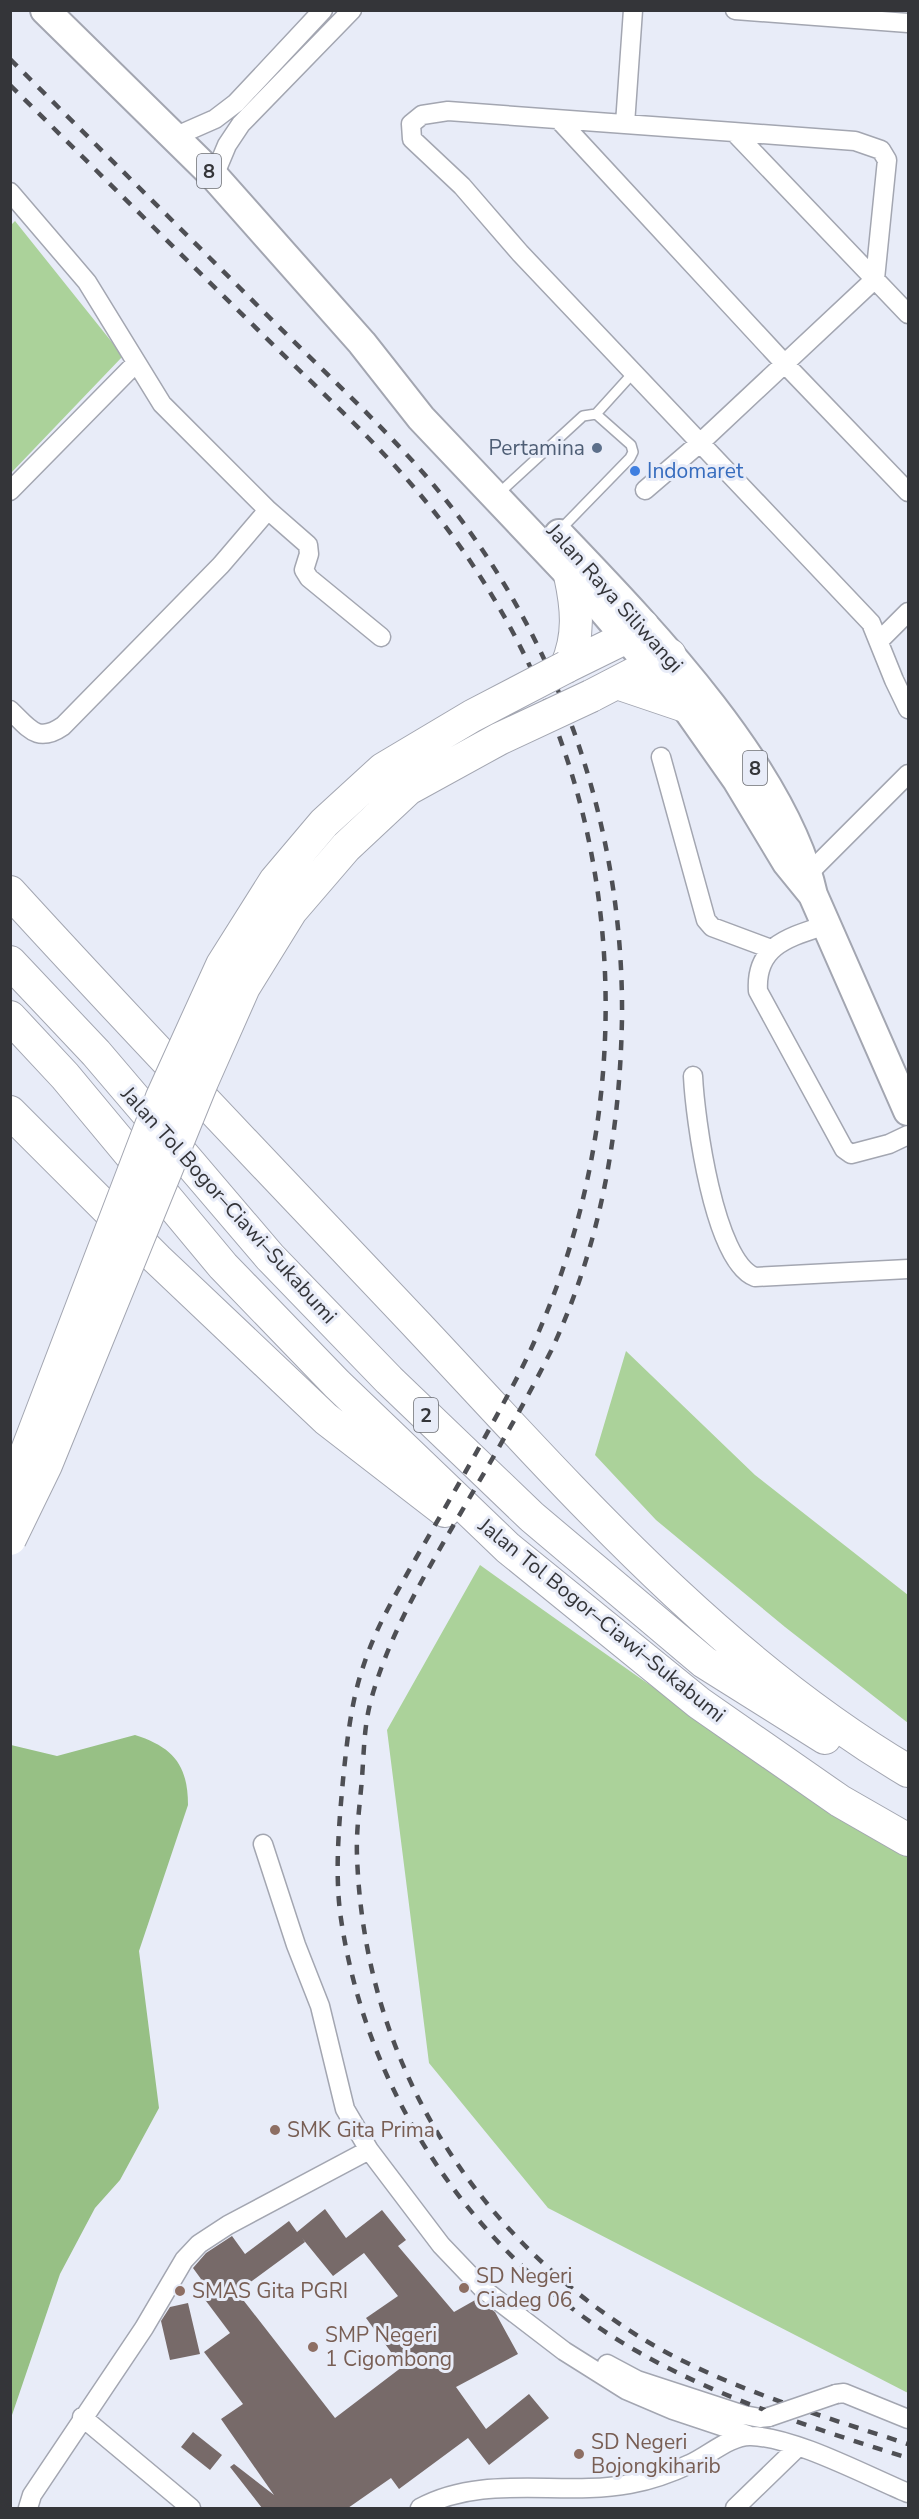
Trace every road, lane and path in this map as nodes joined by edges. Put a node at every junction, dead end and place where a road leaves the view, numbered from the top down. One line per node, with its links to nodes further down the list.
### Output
1 (45, 10): 12 (highway, Jalan Raya Siliwangi / 8)
2 (323, 10): 7 (street)
3 (352, 10): 8 (street)
4 (633, 10): 10 (street)
5 (735, 10): 6 (street)
6 (909, 23)
7 (309, 26): 8 (street); 12 (street)
8 (323, 41): 13 (street)
9 (560, 121): 10 (street); 18 (street); 19 (street)
10 (625, 124): 11 (street)
11 (734, 132): 15 (street); 15 (street)
12 (174, 137): 13 (highway, Jalan Raya Siliwangi / 8)
13 (214, 176): 22 (highway, Jalan Raya Siliwangi / 8)
14 (10, 192): 17 (street)
15 (875, 279): 16 (street); 18 (street)
16 (909, 314)
17 (136, 363): 24 (street); 26 (street)
18 (784, 363): 21 (street); 25 (street)
19 (634, 372): 20 (lane); 21 (street)
20 (596, 414): 22 (lane); 27 (lane)
21 (700, 442): 23 (street); 32 (street)
22 (503, 490): 27 (highway, Jalan Raya Siliwangi / 8)
23 (645, 490)
24 (10, 491)
25 (909, 492)
26 (268, 510): 31 (street); 38 (street)
27 (551, 540): 28 (highway, Jalan Raya Siliwangi / 8); 30 (highway, Jalan Raya Siliwangi / 8)
28 (570, 575): 30 (highway, Jalan Raya Siliwangi / 8); 34 (highway)
29 (909, 612): 32 (street)
30 (635, 632): 33 (highway, Jalan Raya Siliwangi / 8); 34 (highway)
31 (381, 637)
32 (880, 640): 37 (street)
33 (661, 661): 35 (highway); 36 (highway, Jalan Raya Siliwangi / 8); 41 (highway, Jalan Raya Siliwangi / 8)
34 (566, 667): 52 (highway, bridge)
35 (604, 690): 36 (highway); 53 (highway, bridge)
36 (686, 706): 41 (highway, Jalan Raya Siliwangi / 8)
37 (909, 708)
38 (10, 710)
39 (661, 757): 44 (street)
40 (909, 774): 41 (street)
41 (807, 883): 43 (highway, Jalan Raya Siliwangi / 8)
42 (10, 892): 55 (highway)
43 (826, 925): 44 (street); 48 (highway, Jalan Raya Siliwangi / 8)
44 (771, 949): 50 (street)
45 (10, 962): 56 (highway, Jalan Tol Bogor–Ciawi–Sukabumi / 2)
46 (10, 1017): 54 (highway, Jalan Tol Bogor–Ciawi–Sukabumi / 2)
47 (693, 1076): 51 (street)
48 (909, 1111)
49 (10, 1112): 54 (highway)
50 (909, 1135)
51 (909, 1269)
52 (10, 1486)
53 (10, 1539)
54 (508, 1548): 57 (highway, Jalan Tol Bogor–Ciawi–Sukabumi / 2)
55 (909, 1771)
56 (909, 1793)
57 (909, 1840)
58 (263, 1844): 59 (street)
59 (369, 2150): 60 (street); 61 (street)
60 (533, 2327): 62 (street, bridge); 63 (street)
61 (82, 2417): 66 (street); 67 (street)
62 (909, 2419)
63 (748, 2435): 64 (street); 68 (street)
64 (798, 2447): 65 (street); 69 (street)
65 (909, 2493)
66 (28, 2508)
67 (191, 2508)
68 (420, 2508)
69 (735, 2508)

